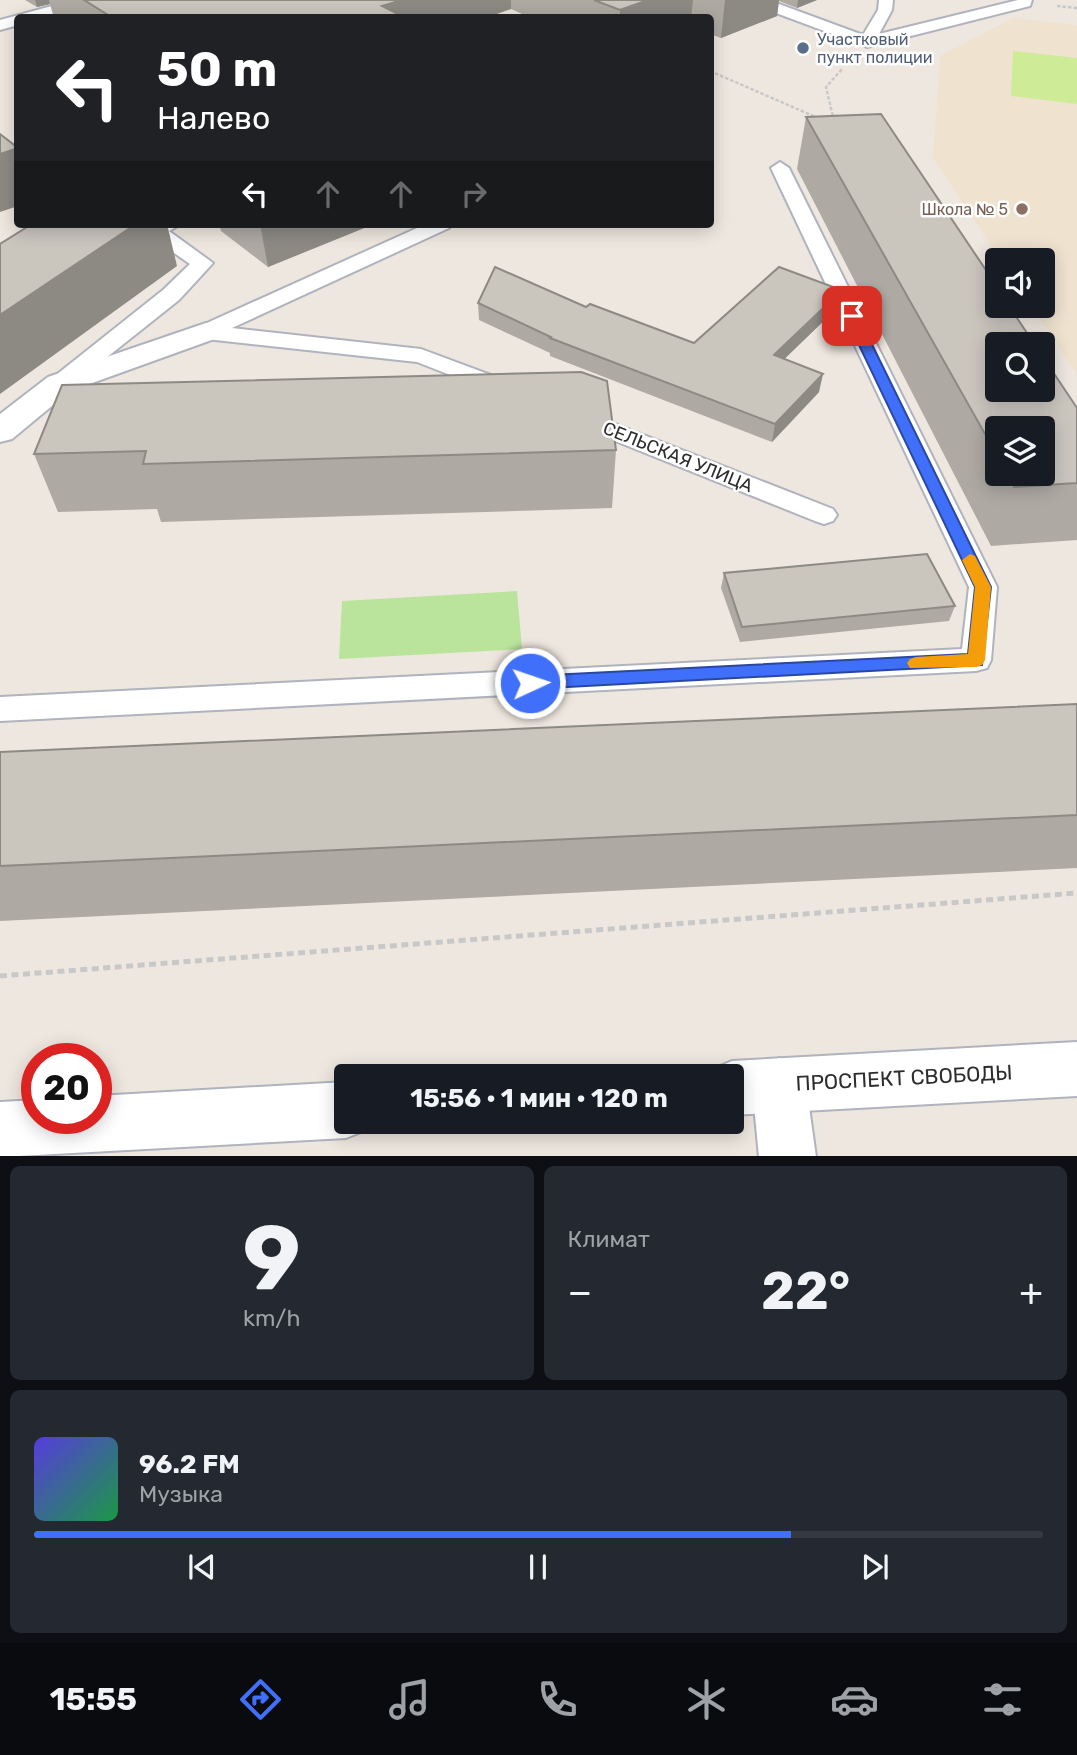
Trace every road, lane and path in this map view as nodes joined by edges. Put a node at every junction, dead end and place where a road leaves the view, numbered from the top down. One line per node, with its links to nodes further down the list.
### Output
1 (90, 0): 5 (lane)
2 (754, 0): 6 (lane)
3 (886, 0): 6 (lane)
4 (1025, 0): 6 (lane)
5 (40, 14)
6 (867, 42): 7 (path)
7 (714, 73)
8 (780, 168): 19 (lane)
9 (159, 228): 12 (lane)
10 (164, 228): 14 (lane)
11 (433, 228): 13 (lane)
12 (130, 235)
13 (206, 332): 14 (street); 15 (lane)
14 (59, 384): 17 (street)
15 (525, 397)
16 (551, 407): 18 (lane, СЕЛЬСКАЯ УЛИЦА)
17 (0, 431)
18 (824, 515)
19 (0, 709)
20 (1077, 894): 21 (path)
21 (0, 976)
22 (1077, 1069): 23 (street, ПРОСПЕКТ СВОБОДЫ)
23 (755, 1086): 26 (street)
24 (334, 1111): 25 (street)
25 (0, 1130)
26 (788, 1156)

